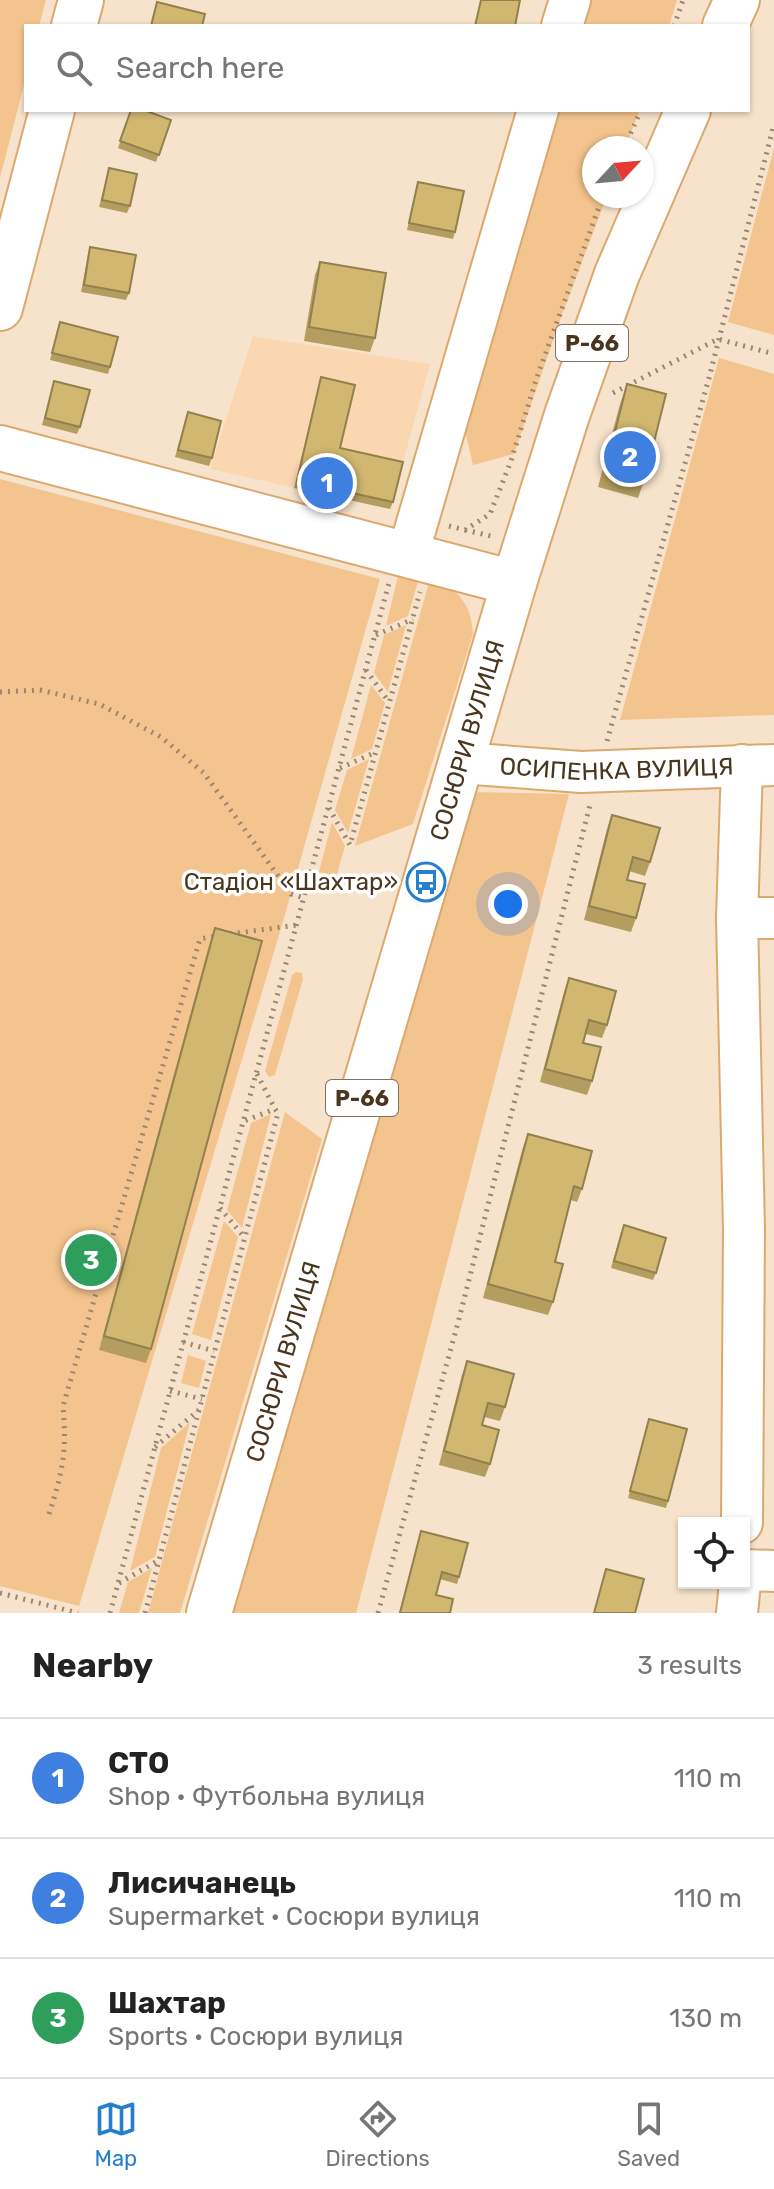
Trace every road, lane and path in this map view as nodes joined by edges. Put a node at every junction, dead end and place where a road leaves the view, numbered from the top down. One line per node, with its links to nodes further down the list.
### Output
1 (81, 0): 5 (main road)
2 (570, 0): 6 (street)
3 (683, 0): 7 (path)
4 (737, 0): 8 (main road)
5 (75, 24)
6 (563, 24)
7 (675, 24)
8 (726, 24)
9 (51, 112): 16 (main road)
10 (537, 112): 21 (street)
11 (640, 112): 14 (path)
12 (687, 112): 22 (main road, СОСЮРИ ВУЛИЦЯ / Р-66)
13 (774, 124): 17 (path)
14 (629, 136)
15 (599, 208): 21 (path)
16 (0, 308)
17 (718, 339): 18 (path); 19 (path); 32 (path)
18 (774, 354)
19 (605, 398)
20 (0, 448): 21 (main road)
21 (414, 546): 22 (main road); 23 (path); 24 (path)
22 (514, 583): 29 (main road, СОСЮРИ ВУЛИЦЯ / Р-66)
23 (413, 619): 24 (path); 27 (path)
24 (375, 635): 25 (path)
25 (366, 670): 27 (path); 31 (path)
26 (0, 692): 34 (path)
27 (389, 703): 28 (path)
28 (376, 752): 31 (path); 33 (path)
29 (461, 763): 32 (street, ОСИПЕНКА ВУЛИЦЯ); 61 (main road, СОСЮРИ ВУЛИЦЯ / Р-66)
30 (758, 765): 32 (street, ОСИПЕНКА ВУЛИЦЯ); 35 (street)
31 (339, 769): 33 (path)
32 (599, 771): 62 (path)
33 (329, 807): 34 (path)
34 (304, 898): 36 (path)
35 (756, 918): 37 (street)
36 (297, 925): 38 (path); 50 (path)
37 (758, 1066): 42 (street)
38 (257, 1073): 39 (path); 40 (path)
39 (275, 1109): 40 (path); 43 (path)
40 (243, 1121): 41 (path)
41 (220, 1208): 43 (path); 44 (path)
42 (759, 1231): 51 (street)
43 (245, 1238): 45 (path)
44 (183, 1342): 45 (path); 46 (path)
45 (214, 1351): 47 (path)
46 (170, 1391): 47 (path); 49 (path)
47 (202, 1399): 48 (path)
48 (199, 1410): 49 (path); 52 (path)
49 (155, 1448): 55 (path)
50 (49, 1514)
51 (742, 1517)
52 (159, 1560): 55 (path); 60 (path)
53 (750, 1570): 54 (street)
54 (774, 1571)
55 (118, 1583): 59 (path)
56 (739, 1589): 63 (street)
57 (0, 1593): 58 (path)
58 (78, 1613)
59 (110, 1613)
60 (145, 1613)
61 (209, 1613)
62 (378, 1613)
63 (737, 1613)

